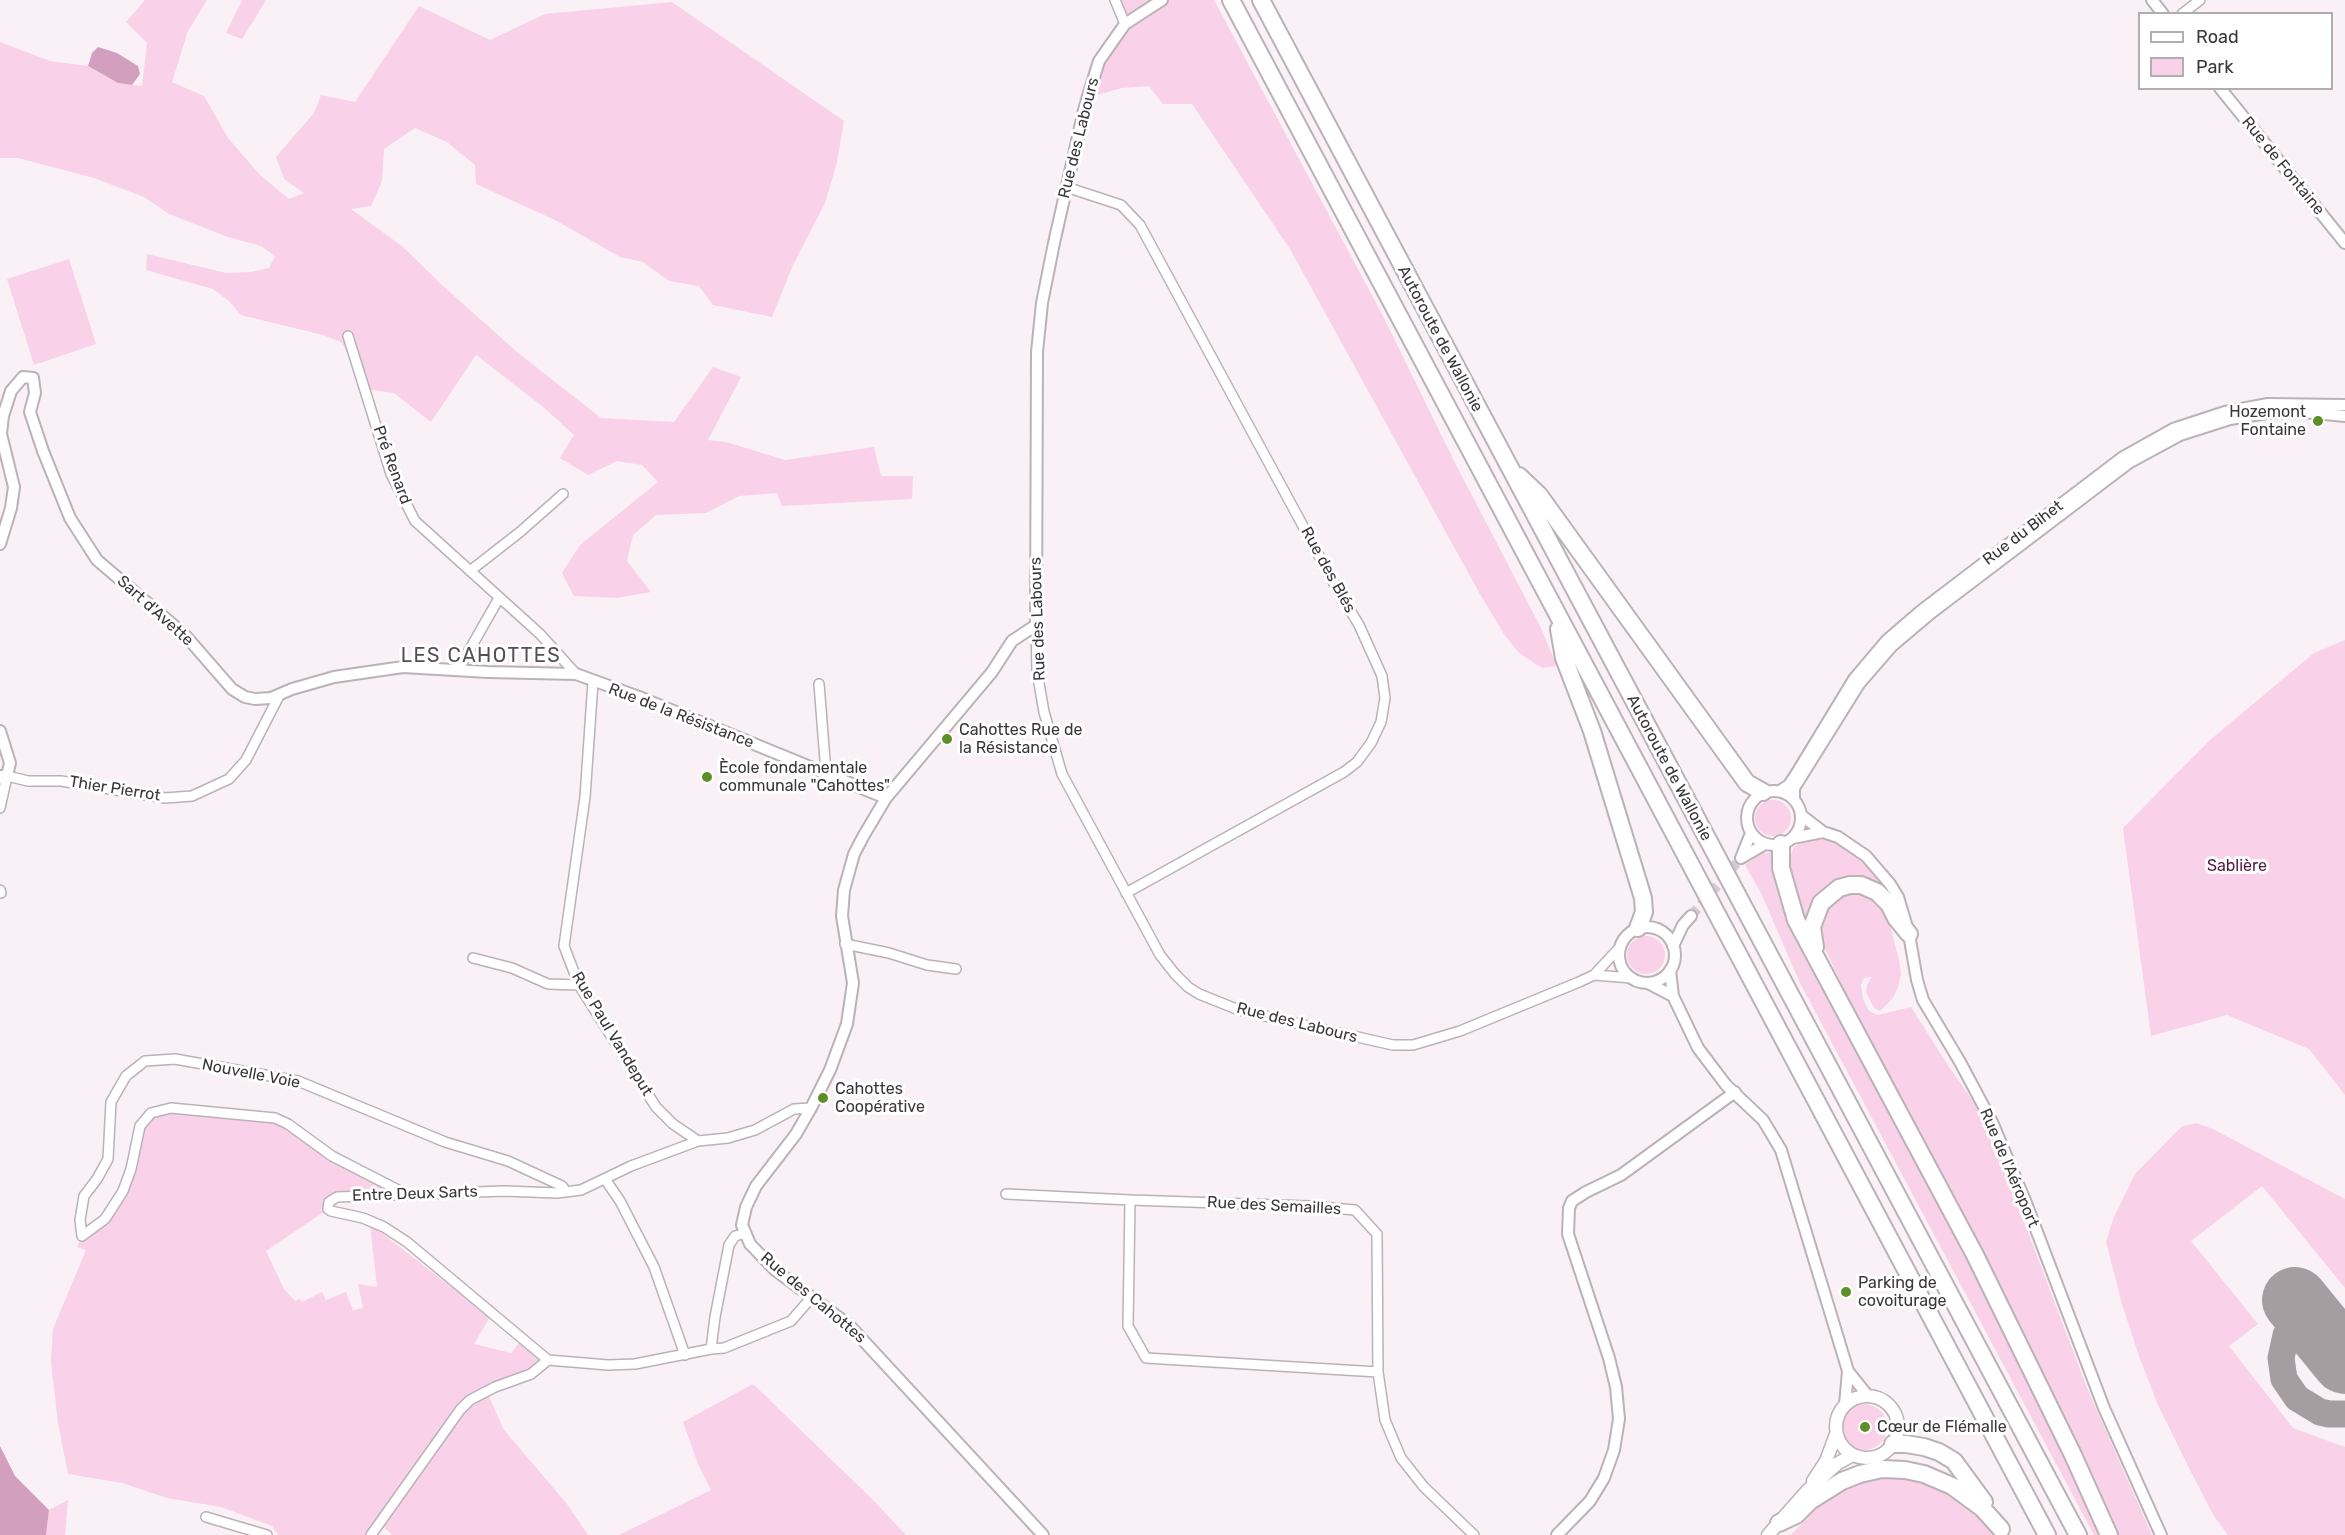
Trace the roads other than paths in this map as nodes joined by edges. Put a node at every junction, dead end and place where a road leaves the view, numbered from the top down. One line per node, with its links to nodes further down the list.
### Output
1 (1115, 0): 9 (street)
2 (1162, 0): 9 (street, Rue des Labours)
3 (1231, 0): 21 (highway, Autoroute de Wallonie)
4 (1261, 0): 16 (highway, Autoroute de Wallonie)
5 (2152, 0): 7 (street)
6 (2200, 0): 8 (street)
7 (2161, 12)
8 (2185, 12)
9 (1125, 24): 11 (street, Rue des Labours)
10 (2222, 90): 12 (street, Rue de Fontaine)
11 (1066, 187): 22 (street, Rue des Labours); 39 (street, Rue des Blés)
12 (2345, 243)
13 (348, 336): 19 (street, Pré Renard)
14 (2345, 405): 31 (street, Rue du Bihet)
15 (2345, 416): 33 (street, Rue du Bihet)
16 (1508, 466): 31 (highway); 85 (highway, Autoroute de Wallonie)
17 (563, 494): 19 (street)
18 (0, 544): 27 (street, Sart d'Avette)
19 (470, 571): 20 (street, Pré Renard)
20 (499, 598): 23 (street); 24 (street, Pré Renard)
21 (1556, 613): 40 (highway); 84 (highway, Autoroute de Wallonie)
22 (1036, 625): 32 (street); 39 (street, Rue des Labours)
23 (458, 670): 24 (street, Sart d'Avette); 27 (street, Sart d'Avette)
24 (576, 674): 25 (street, Rue de la Résistance)
25 (593, 682): 29 (street, Rue de la Résistance); 53 (street, Rue Paul Vandeput)
26 (819, 684): 29 (street)
27 (280, 694): 30 (street, Thier Pierrot)
28 (0, 731): 30 (street)
29 (826, 773): 32 (street, Rue de la Résistance)
30 (2, 777): 34 (street)
31 (1772, 792): 33 (street); 37 (street, Rue du Bihet)
32 (886, 798): 43 (street)
33 (1794, 800): 35 (street)
34 (0, 808)
35 (1801, 815): 36 (street, Rue de l'Aéroport); 38 (street)
36 (1823, 832): 38 (street); 42 (street, Rue de l'Aéroport)
37 (1751, 833): 38 (street); 38 (street, Rue du Bihet)
38 (1780, 842): 47 (highway)
39 (1126, 893): 50 (street, Rue des Labours)
40 (1638, 928): 41 (street); 45 (street)
41 (1663, 932): 44 (street); 44 (street)
42 (1909, 934): 47 (highway); 87 (street, Rue de l'Aéroport)
43 (845, 944): 48 (street); 56 (street)
44 (1673, 946): 49 (street)
45 (1620, 947): 50 (street, Rue des Labours); 51 (street)
46 (473, 958): 53 (street)
47 (1820, 965): 86 (highway)
48 (955, 967)
49 (1670, 970): 52 (street); 54 (street)
50 (1594, 975): 51 (street, Rue des Labours)
51 (1632, 978): 52 (street)
52 (1648, 983): 54 (street)
53 (579, 985): 57 (street, Rue Paul Vandeput)
54 (1673, 996): 55 (street)
55 (1734, 1092): 68 (street); 83 (street)
56 (811, 1108): 57 (street); 63 (street)
57 (698, 1141): 58 (street, Entre Deux Sarts)
58 (605, 1179): 59 (street, Entre Deux Sarts); 66 (street)
59 (566, 1191): 60 (street, Entre Deux Sarts); 60 (street, Nouvelle Voie)
60 (406, 1194): 67 (street, Entre Deux Sarts)
61 (1006, 1194): 62 (street, Rue des Semailles)
62 (1130, 1200): 69 (street); 69 (street, Rue des Semailles)
63 (746, 1233): 64 (street, Rue des Cahottes); 65 (street)
64 (811, 1298): 65 (street); 81 (street, Rue des Cahottes)
65 (711, 1349): 66 (street)
66 (685, 1355): 67 (street)
67 (548, 1360): 80 (street)
68 (1848, 1371): 70 (street); 71 (street)
69 (1378, 1372): 82 (street, Rue des Semailles)
70 (1868, 1396): 71 (main road); 73 (main road)
71 (1845, 1405): 72 (main road)
72 (1836, 1434): 74 (main road); 75 (main road)
73 (1893, 1444): 74 (main road); 78 (highway)
74 (1853, 1455): 75 (main road)
75 (1807, 1491): 77 (main road)
76 (206, 1516): 79 (street)
77 (1774, 1529): 78 (highway)
78 (2003, 1532)
79 (267, 1535)
80 (371, 1535)
81 (1043, 1535)
82 (1474, 1535)
83 (1557, 1535)
84 (2047, 1535)
85 (2078, 1535)
86 (2109, 1535)
87 (2161, 1535)

